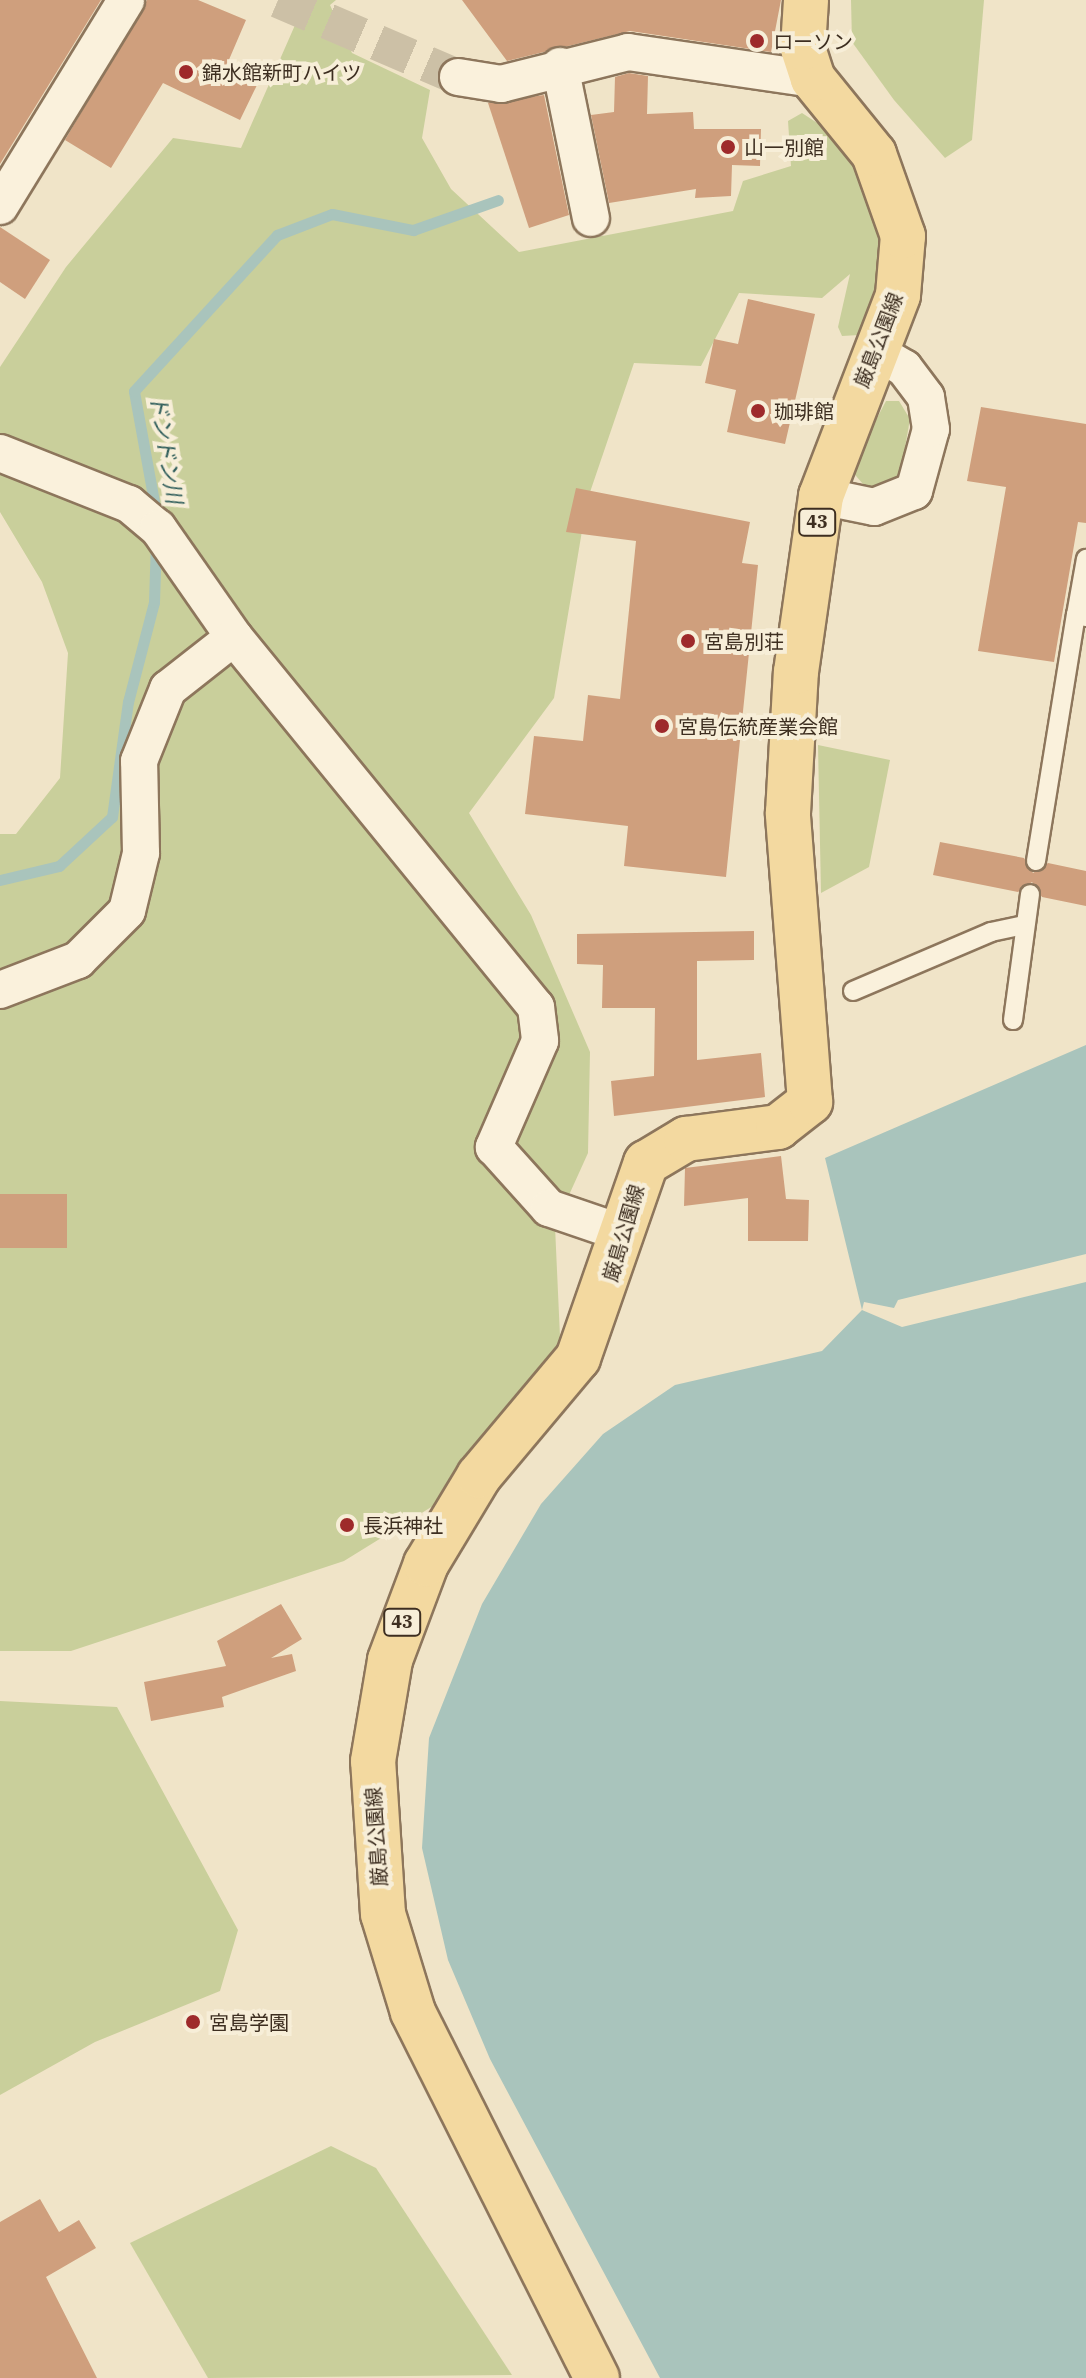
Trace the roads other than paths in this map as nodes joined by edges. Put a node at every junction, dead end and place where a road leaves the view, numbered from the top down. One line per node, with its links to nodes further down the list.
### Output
1 (126, 0): 6 (street)
2 (806, 0): 5 (main road, 厳島公園線 / 43)
3 (560, 66): 4 (street); 5 (street); 7 (street)
4 (458, 77)
5 (813, 79): 8 (main road, 厳島公園線 / 43)
6 (0, 206)
7 (591, 218)
8 (876, 352): 10 (main road, 厳島公園線 / 43); 10 (street)
9 (0, 453): 13 (street)
10 (821, 496): 20 (main road, 厳島公園線 / 43)
11 (1086, 559): 12 (lane)
12 (1081, 616): 14 (lane)
13 (234, 637): 17 (street); 20 (street)
14 (1036, 861)
15 (1030, 894): 16 (lane)
16 (1025, 925): 18 (lane); 19 (lane)
17 (0, 990)
18 (853, 991)
19 (1013, 1020)
20 (622, 1233): 21 (main road, 厳島公園線 / 43)
21 (597, 2378)

